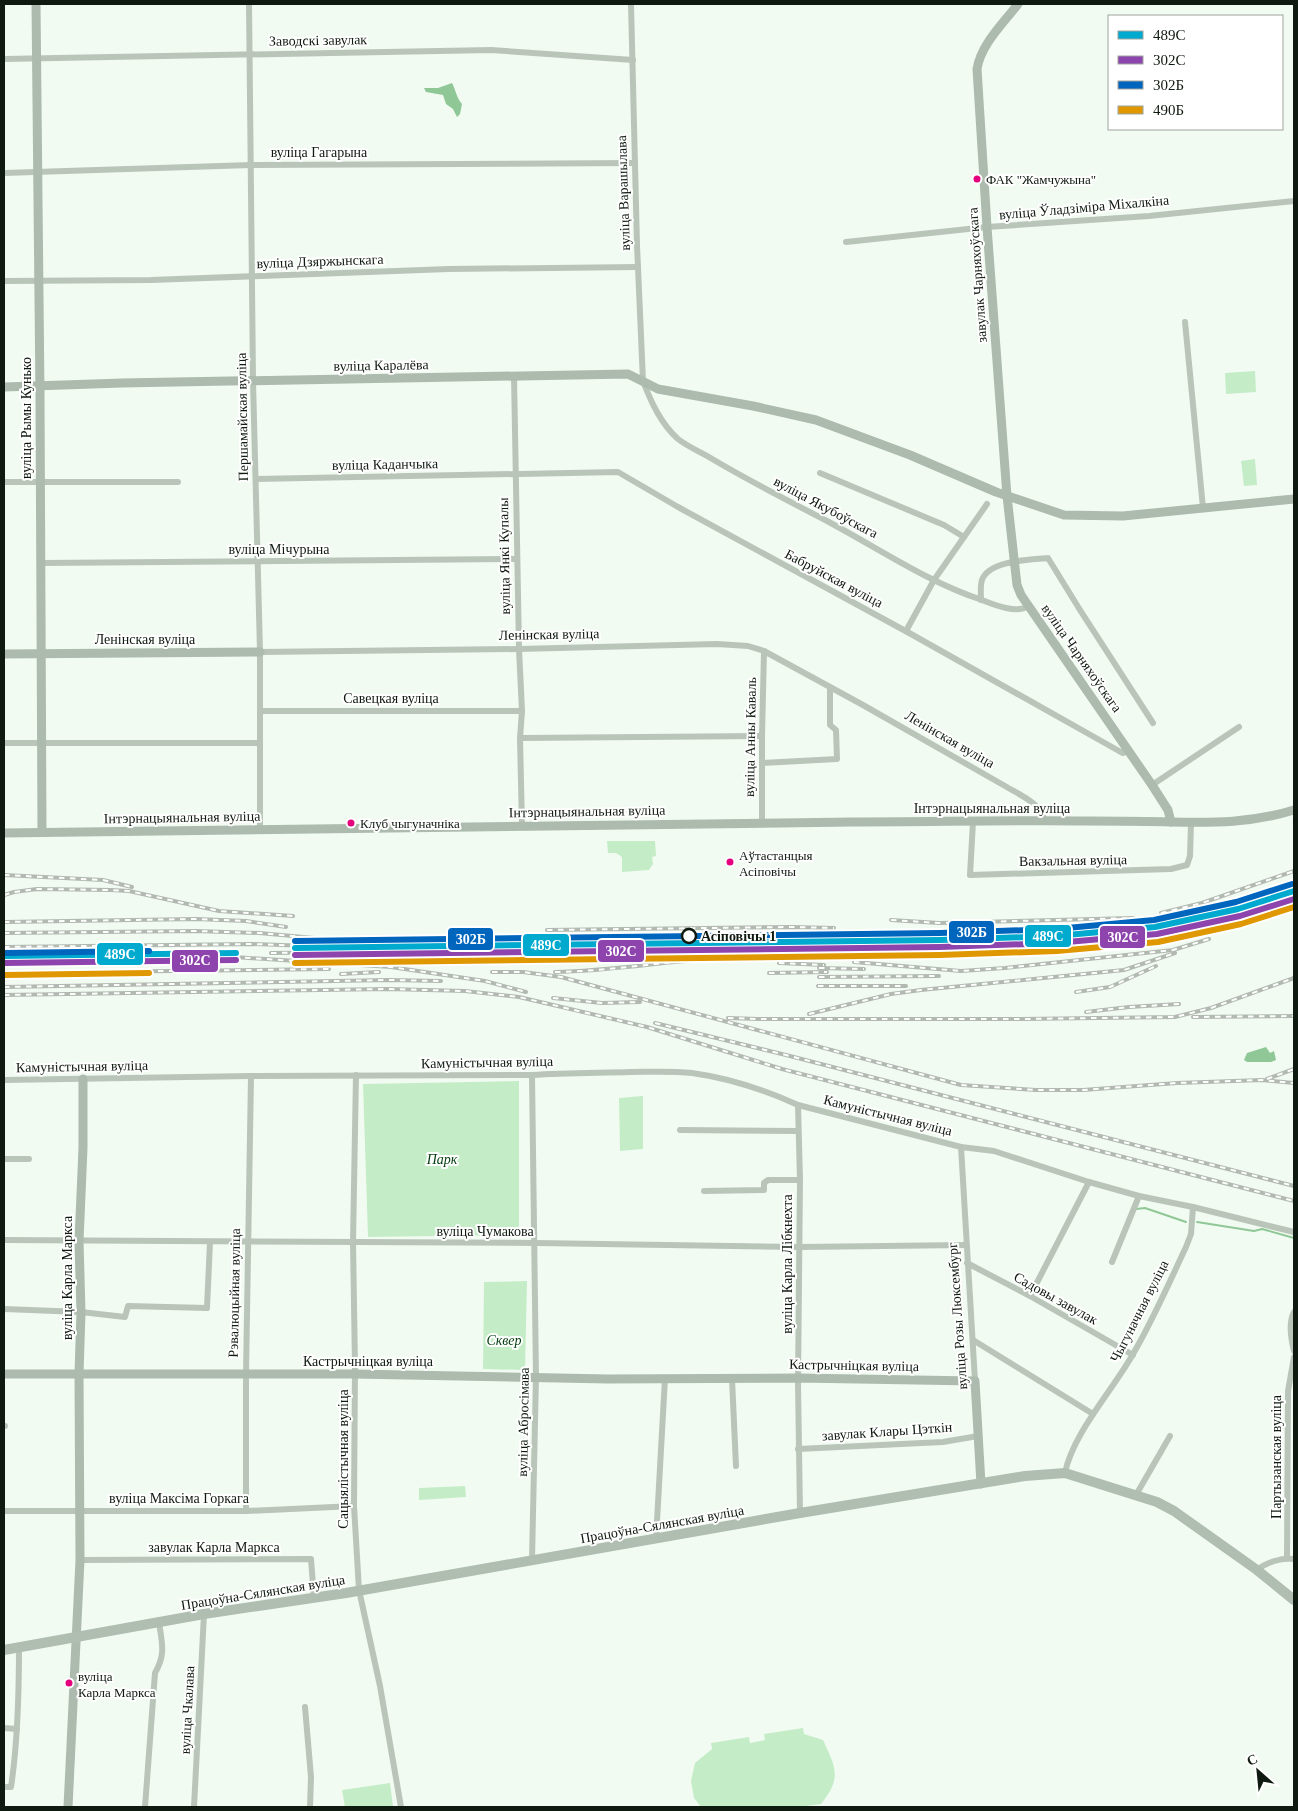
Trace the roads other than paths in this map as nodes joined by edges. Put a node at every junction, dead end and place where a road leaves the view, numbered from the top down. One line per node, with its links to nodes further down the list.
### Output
1 (36, 4): 6 (street, вуліца Рымы Кунько)
2 (250, 4): 5 (street, Першамайская вуліца)
3 (631, 4): 8 (street, вуліца Варашылава)
4 (1018, 4): 14 (street, завулак Чарняхоўскага)
5 (249, 54): 6 (street, Заводскі завулак); 8 (street, Заводскі завулак); 10 (street, Першамайская вуліца)
6 (36, 57): 7 (street, Заводскі завулак); 11 (street, вуліца Рымы Кунько)
7 (4, 59)
8 (633, 60): 9 (street, вуліца Варашылава)
9 (634, 162): 10 (street, вуліца Гагарына); 16 (street, вуліца Варашылава)
10 (251, 165): 11 (street, вуліца Гагарына); 17 (street, Першамайская вуліца)
11 (37, 172): 12 (street, вуліца Гагарына); 18 (street, вуліца Рымы Кунько)
12 (4, 173)
13 (1294, 201): 14 (street, вуліца Ўладзіміра Міхалкіна)
14 (987, 228): 15 (street, вуліца Ўладзіміра Міхалкіна); 32 (street, завулак Чарняхоўскага)
15 (846, 242)
16 (638, 267): 17 (street, вуліца Дзяржынскага); 23 (street, вуліца Варашылава)
17 (252, 275): 18 (street, вуліца Дзяржынскага); 22 (street, Першамайская вуліца)
18 (39, 280): 19 (street, вуліца Дзяржынскага); 24 (street, вуліца Рымы Кунько)
19 (4, 281)
20 (1185, 322): 35 (street)
21 (514, 376): 22 (street, вуліца Каралёва); 23 (street, вуліца Каралёва); 27 (street, вуліца Янкі Купалы)
22 (253, 382): 24 (street, вуліца Каралёва); 28 (street, Першамайская вуліца)
23 (642, 382): 32 (street, вуліца Каралёва); 41 (street, вуліца Якубоўскага)
24 (40, 386): 25 (street, вуліца Каралёва); 31 (street, вуліца Рымы Кунько)
25 (4, 387)
26 (820, 473): 36 (street)
27 (515, 474): 28 (street, вуліца Каданчыка); 37 (street, вуліца Янкі Купалы); 44 (street, Бабруйская вуліца)
28 (256, 479): 38 (street, Першамайская вуліца)
29 (4, 482): 31 (street)
30 (178, 482): 31 (street)
31 (41, 483): 40 (street, вуліца Рымы Кунько)
32 (1007, 496): 35 (street); 39 (street, вуліца Чарняхоўскага)
33 (1294, 499): 35 (street)
34 (987, 504): 36 (street)
35 (1203, 508)
36 (964, 537): 41 (street)
37 (517, 559): 38 (street, вуліца Мічурына); 45 (street, вуліца Янкі Купалы)
38 (258, 562): 40 (street, вуліца Мічурына); 47 (street, Першамайская вуліца)
39 (1013, 562): 42 (street); 43 (street, вуліца Чарняхоўскага); 53 (street)
40 (41, 563): 48 (street, вуліца Рымы Кунько)
41 (934, 580): 42 (street, вуліца Якубоўскага); 44 (street)
42 (981, 600): 43 (street, вуліца Якубоўскага)
43 (1029, 606): 60 (street, вуліца Чарняхоўскага)
44 (906, 631): 60 (street, Бабруйская вуліца)
45 (519, 649): 46 (street, Ленінская вуліца); 47 (street, Ленінская вуліца); 52 (street, вуліца Янкі Купалы)
46 (764, 651): 50 (street, Ленінская вуліца); 55 (street, вуліца Анны Каваль)
47 (260, 652): 48 (street, Ленінская вуліца); 51 (street, Першамайская вуліца)
48 (42, 653): 49 (street, Ленінская вуліца); 59 (street, вуліца Рымы Кунько)
49 (4, 654)
50 (830, 688): 61 (street); 64 (street, Ленінская вуліца)
51 (260, 711): 52 (street, Савецкая вуліца); 58 (street, Першамайская вуліца)
52 (522, 711): 56 (street, вуліца Янкі Купалы)
53 (1153, 723)
54 (1239, 727): 62 (street)
55 (762, 736): 56 (street); 61 (street, вуліца Анны Каваль)
56 (520, 738): 69 (street, вуліца Янкі Купалы)
57 (4, 743): 59 (street)
58 (259, 743): 59 (street); 70 (street, Першамайская вуліца)
59 (41, 744): 71 (street, вуліца Рымы Кунько)
60 (1129, 750): 62 (street, вуліца Чарняхоўскага)
61 (762, 763): 68 (street, вуліца Анны Каваль)
62 (1152, 785): 66 (street, вуліца Чарняхоўскага)
63 (1294, 810): 67 (street, Інтэрнацыянальная вуліца)
64 (1044, 821): 65 (street, Інтэрнацыянальная вуліца); 66 (street, Інтэрнацыянальная вуліца)
65 (973, 822): 67 (street, Вакзальная вуліца); 68 (street, Інтэрнацыянальная вуліца)
66 (1171, 822): 67 (street, Інтэрнацыянальная вуліца)
67 (1191, 823)
68 (762, 824): 69 (street, Інтэрнацыянальная вуліца)
69 (522, 826): 70 (street, Інтэрнацыянальная вуліца)
70 (260, 829): 71 (street, Інтэрнацыянальная вуліца)
71 (42, 832): 72 (street, Інтэрнацыянальная вуліца)
72 (4, 833)
73 (356, 1075): 74 (street, Камуністычная вуліца); 75 (street, Камуністычная вуліца); 94 (street, Сацыялістычная вуліца)
74 (532, 1075): 78 (street, Камуністычная вуліца); 95 (street, вуліца Абросімава)
75 (251, 1076): 76 (street, Камуністычная вуліца); 93 (street, Рэвалюцыйная вуліца)
76 (84, 1079): 77 (street, Камуністычная вуліца); 91 (street, вуліца Карла Маркса)
77 (4, 1080)
78 (798, 1105): 80 (street, вуліца Карла Лібкнехта); 81 (street, Камуністычная вуліца)
79 (680, 1130): 80 (street)
80 (798, 1131): 84 (street, вуліца Карла Лібкнехта)
81 (961, 1147): 85 (street, Камуністычная вуліца); 96 (street, вуліца Розы Люксембург)
82 (4, 1159): 83 (street)
83 (29, 1159)
84 (800, 1180): 86 (street); 97 (street, вуліца Карла Лібкнехта)
85 (1089, 1182): 87 (street, Камуністычная вуліца); 100 (street)
86 (704, 1191)
87 (1139, 1196): 88 (street, Камуністычная вуліца); 98 (street)
88 (1193, 1207): 89 (street, Камуністычная вуліца); 106 (street, Чыгуначная вуліца)
89 (1294, 1232)
90 (4, 1240): 91 (street, вуліца Чумакова)
91 (80, 1241): 92 (street, вуліца Чумакова); 102 (street, вуліца Карла Маркса)
92 (210, 1242): 93 (street, вуліца Чумакова); 102 (street)
93 (247, 1242): 94 (street, вуліца Чумакова); 110 (street, Рэвалюцыйная вуліца)
94 (353, 1242): 95 (street, вуліца Чумакова); 111 (street, Сацыялістычная вуліца)
95 (536, 1243): 97 (street, вуліца Чумакова); 112 (street, вуліца Абросімава)
96 (966, 1245): 97 (street, вуліца Чумакова); 99 (street, вуліца Розы Люксембург)
97 (800, 1247): 114 (street, вуліца Карла Лібкнехта)
98 (1112, 1262)
99 (967, 1264): 100 (street, Садовы завулак); 104 (street, вуліца Розы Люксембург)
100 (1030, 1296): 106 (street, Садовы завулак)
101 (4, 1309): 102 (street)
102 (81, 1312): 109 (street, вуліца Карла Маркса)
103 (1294, 1312): 105 (street)
104 (973, 1340): 116 (street, вуліца Розы Люксембург); 118 (street)
105 (1294, 1351)
106 (1133, 1355): 118 (street, Чыгуначная вуліца)
107 (1294, 1357): 117 (street, Партызанская вуліца)
108 (4, 1374): 109 (street, Кастрычніцкая вуліца)
109 (79, 1374): 110 (street, Кастрычніцкая вуліца); 128 (street, вуліца Карла Маркса)
110 (246, 1374): 111 (street, Кастрычніцкая вуліца); 129 (street, Рэвалюцыйная вуліца)
111 (354, 1374): 112 (street, Кастрычніцкая вуліца); 126 (street, Сацыялістычная вуліца)
112 (536, 1377): 113 (street, Кастрычніцкая вуліца); 134 (street, вуліца Абросімава)
113 (666, 1378): 115 (street, Кастрычніцкая вуліца); 131 (street)
114 (798, 1378): 115 (street, Кастрычніцкая вуліца); 116 (street, Кастрычніцкая вуліца); 121 (street, вуліца Карла Лібкнехта)
115 (732, 1379): 122 (street)
116 (975, 1381): 119 (street, вуліца Розы Люксембург)
117 (1291, 1391): 132 (street, Партызанская вуліца)
118 (1093, 1414): 123 (street, Чыгуначная вуліца)
119 (978, 1436): 121 (street, завулак Клары Цэткін); 124 (street, вуліца Розы Люксембург)
120 (1170, 1436): 125 (street)
121 (798, 1449): 130 (street, вуліца Карла Лібкнехта)
122 (736, 1466)
123 (1066, 1473): 124 (main road, Працоўна-Сялянская вуліца); 125 (main road, Працоўна-Сялянская вуліца)
124 (981, 1484): 130 (main road, Працоўна-Сялянская вуліца)
125 (1136, 1495): 135 (main road, Працоўна-Сялянская вуліца)
126 (354, 1506): 129 (street, вуліца Максіма Горкага); 136 (street, Сацыялістычная вуліца)
127 (4, 1511): 128 (street, вуліца Максіма Горкага)
128 (79, 1511): 129 (street, вуліца Максіма Горкага); 133 (street, вуліца Карла Маркса)
129 (246, 1512)
130 (800, 1513): 131 (main road, Працоўна-Сялянская вуліца)
131 (656, 1539): 134 (main road, Працоўна-Сялянская вуліца)
132 (1291, 1558): 135 (street)
133 (80, 1560): 137 (street, завулак Карла Маркса); 141 (street, вуліца Карла Маркса)
134 (532, 1560): 136 (main road, Працоўна-Сялянская вуліца)
135 (1257, 1570): 138 (main road, Працоўна-Сялянская вуліца)
136 (360, 1590): 137 (main road, Працоўна-Сялянская вуліца); 152 (street, Сацыялістычная вуліца)
137 (314, 1598): 139 (main road, Працоўна-Сялянская вуліца)
138 (1294, 1600)
139 (204, 1614): 140 (main road, Працоўна-Сялянская вуліца); 150 (street, вуліца Чкалава)
140 (159, 1622): 141 (main road, Працоўна-Сялянская вуліца); 149 (street)
141 (77, 1638): 142 (main road, Працоўна-Сялянская вуліца); 148 (street, вуліца Карла Маркса)
142 (19, 1647): 143 (main road, Працоўна-Сялянская вуліца); 146 (street)
143 (4, 1650)
144 (305, 1707): 151 (street)
145 (4, 1728): 146 (street)
146 (17, 1728): 147 (street)
147 (4, 1787)
148 (70, 1806)
149 (146, 1807)
150 (194, 1807)
151 (310, 1807)
152 (401, 1807)

